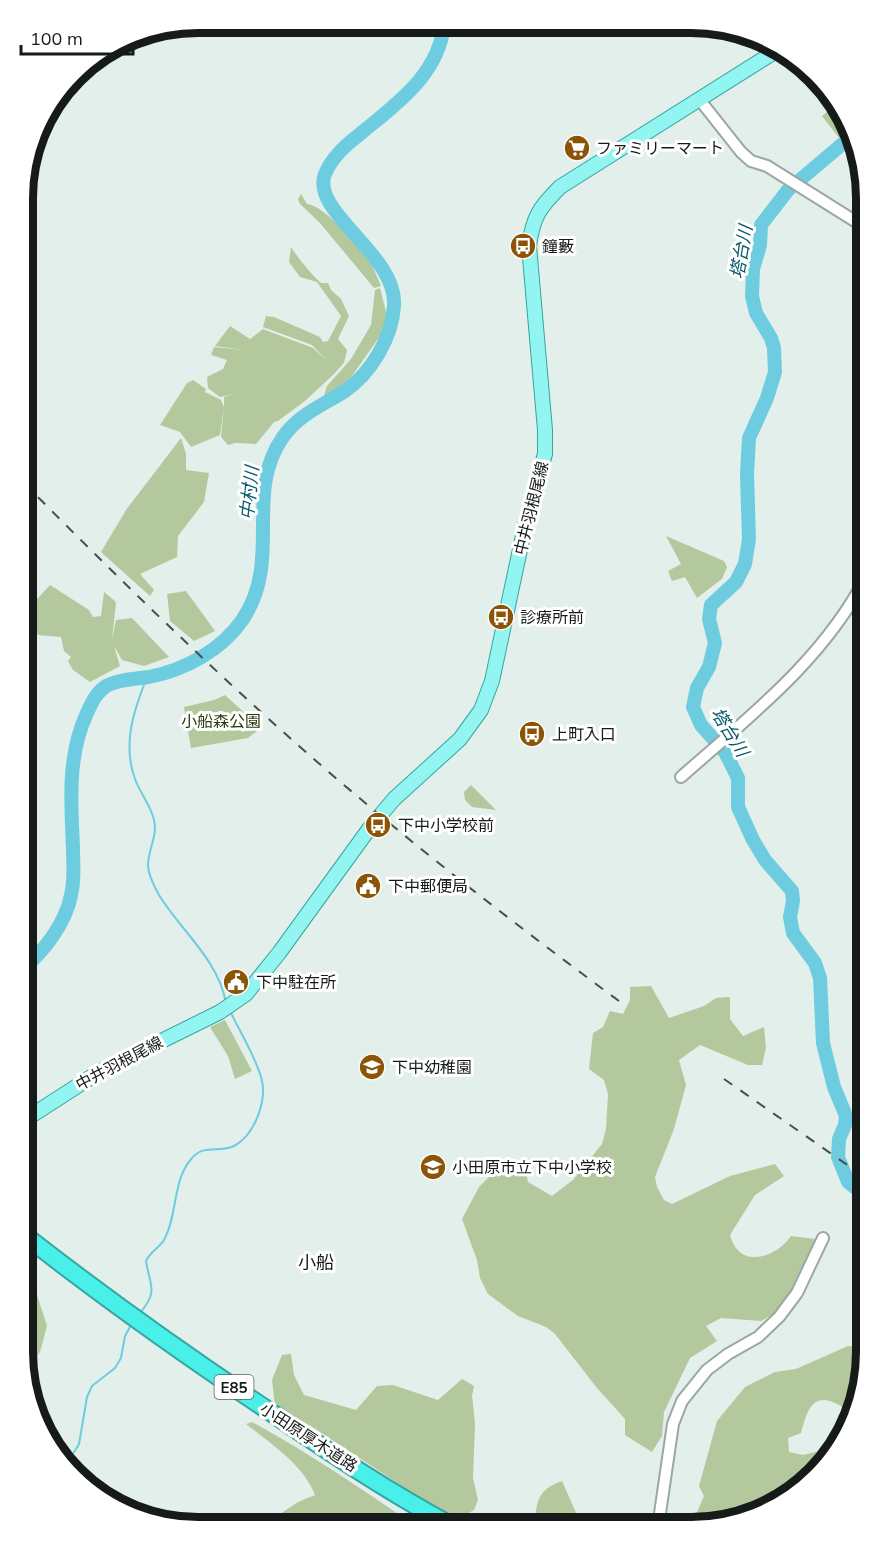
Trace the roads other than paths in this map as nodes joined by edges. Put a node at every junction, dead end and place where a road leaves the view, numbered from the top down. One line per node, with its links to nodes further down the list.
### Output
1 (771, 54): 2 (main road, 中井羽根尾線)
2 (699, 99): 3 (street); 6 (main road, 中井羽根尾線)
3 (856, 221)
4 (856, 593): 5 (street)
5 (681, 777)
6 (33, 1115)
7 (823, 1238): 12 (street)
8 (33, 1242): 11 (highway, 小田原厚木道路 / E85)
9 (33, 1252): 10 (highway, 小田原厚木道路 / E85)
10 (418, 1517)
11 (435, 1517)
12 (660, 1517)

